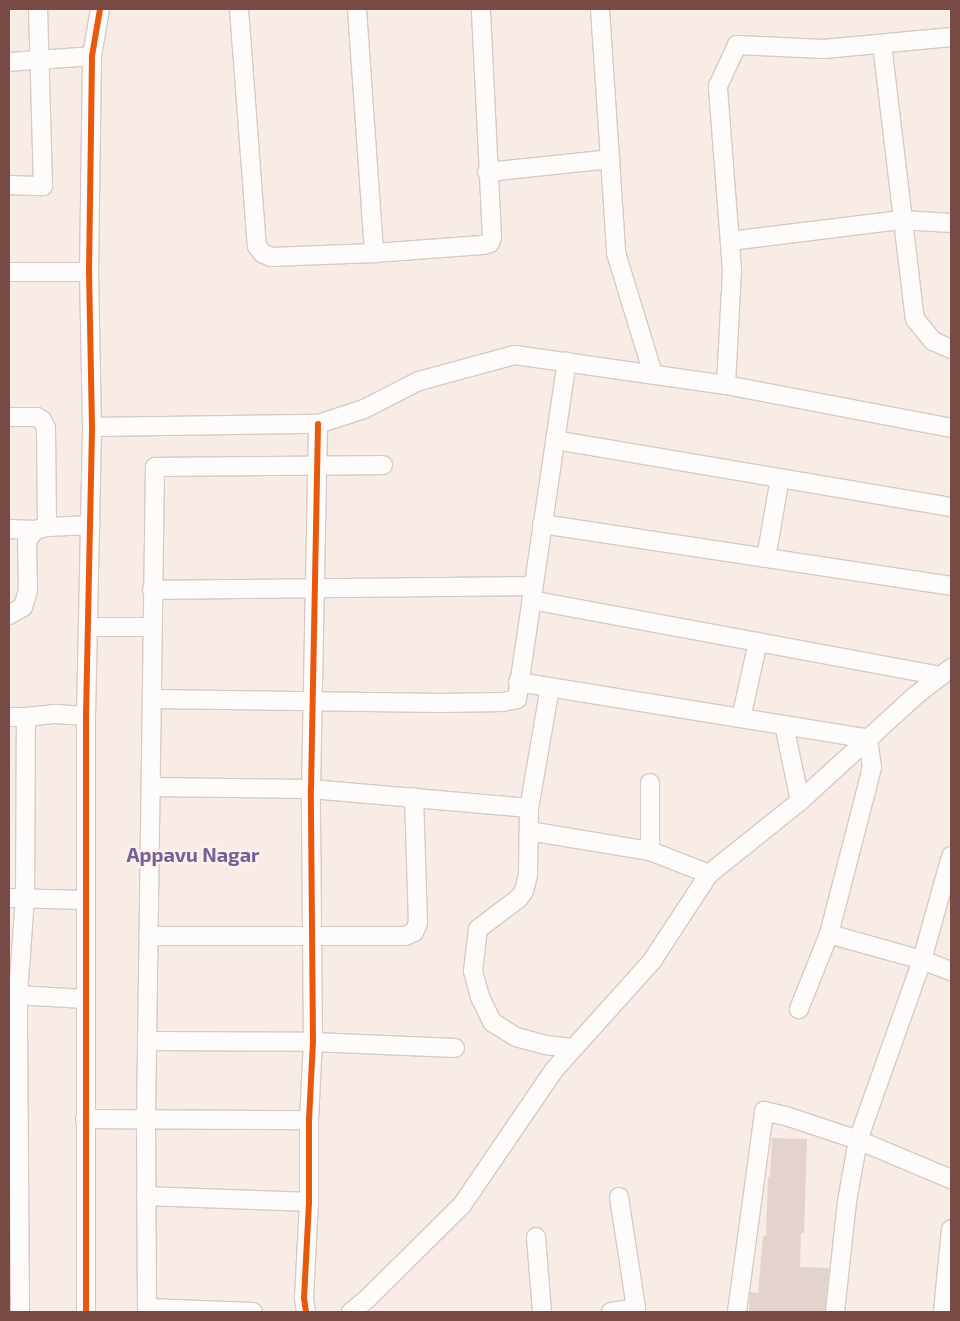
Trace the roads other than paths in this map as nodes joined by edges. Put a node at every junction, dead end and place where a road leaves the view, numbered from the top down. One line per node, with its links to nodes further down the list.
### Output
1 (38, 9): 10 (street)
2 (100, 9): 9 (street)
3 (239, 9): 18 (street)
4 (358, 9): 18 (street)
5 (481, 9): 13 (street)
6 (600, 9): 12 (street)
7 (951, 37): 8 (street)
8 (882, 44): 15 (street); 17 (street)
9 (92, 56): 10 (street); 20 (street)
10 (40, 61): 11 (street); 14 (street)
11 (9, 62)
12 (610, 159): 13 (street); 23 (street)
13 (487, 172): 18 (street)
14 (9, 185)
15 (902, 220): 16 (street); 17 (street); 21 (street)
16 (951, 223)
17 (730, 241): 24 (street)
18 (374, 253)
19 (9, 272): 20 (street)
20 (89, 272): 27 (street)
21 (951, 349)
22 (567, 362): 23 (street); 26 (street); 29 (street)
23 (653, 374): 24 (street)
24 (726, 384): 28 (street)
25 (9, 416): 37 (street)
26 (318, 424): 27 (street); 31 (street)
27 (92, 427): 35 (street)
28 (951, 428)
29 (555, 440): 32 (street); 34 (street)
30 (383, 464): 31 (street)
31 (316, 466): 40 (street); 41 (street)
32 (780, 478): 33 (street); 38 (street)
33 (951, 507)
34 (542, 524): 38 (street); 42 (street)
35 (90, 525): 37 (street); 44 (street)
36 (9, 529): 37 (street)
37 (41, 529): 43 (street)
38 (766, 558): 39 (street)
39 (951, 586)
40 (315, 588): 41 (street); 42 (street); 51 (street)
41 (152, 590): 45 (street)
42 (532, 593): 46 (street); 48 (street)
43 (9, 615)
44 (88, 627): 45 (street); 52 (street)
45 (152, 628): 50 (street)
46 (758, 642): 47 (street); 54 (street)
47 (946, 672): 56 (street)
48 (518, 682): 49 (street); 51 (street)
49 (550, 687): 54 (street); 63 (street)
50 (153, 699): 51 (street); 58 (street)
51 (313, 702): 59 (street)
52 (86, 716): 53 (street); 69 (street)
53 (17, 717): 62 (street)
54 (741, 718): 55 (street)
55 (784, 725): 56 (street); 61 (street)
56 (868, 739): 61 (street); 71 (street)
57 (650, 783): 65 (street)
58 (152, 787): 59 (street); 72 (street)
59 (311, 789): 60 (street); 70 (street)
60 (414, 797): 63 (street); 70 (street)
61 (800, 800): 67 (street)
62 (17, 808): 68 (street)
63 (529, 808): 64 (street)
64 (529, 831): 65 (street); 81 (street)
65 (650, 851): 67 (street)
66 (951, 856): 73 (street)
67 (709, 874): 81 (street)
68 (17, 898): 69 (street); 75 (street)
69 (85, 900): 76 (street)
70 (313, 934): 72 (street); 79 (street)
71 (829, 934): 73 (street); 77 (street)
72 (148, 936): 78 (street)
73 (922, 960): 74 (street); 86 (street)
74 (951, 971)
75 (13, 995): 76 (street); 82 (street)
76 (84, 999): 83 (street)
77 (799, 1009)
78 (147, 1041): 79 (street); 84 (street)
79 (313, 1042): 80 (street); 85 (street)
80 (455, 1048)
81 (574, 1048): 100 (street)
82 (14, 1094): 93 (street)
83 (85, 1119): 84 (street); 97 (street)
84 (146, 1119): 85 (street); 88 (street)
85 (309, 1120): 90 (street)
86 (858, 1140): 87 (street); 103 (street); 104 (street)
87 (951, 1179)
88 (146, 1196): 90 (street); 94 (street)
89 (619, 1198): 95 (street)
90 (309, 1202): 99 (street)
91 (951, 1229): 105 (street)
92 (536, 1237): 101 (street)
93 (14, 1281): 96 (street)
94 (147, 1310): 98 (street)
95 (636, 1310): 102 (street)
96 (20, 1312)
97 (86, 1312)
98 (253, 1312)
99 (306, 1312)
100 (351, 1312)
101 (542, 1312)
102 (611, 1312)
103 (737, 1312)
104 (835, 1312)
105 (942, 1312)

